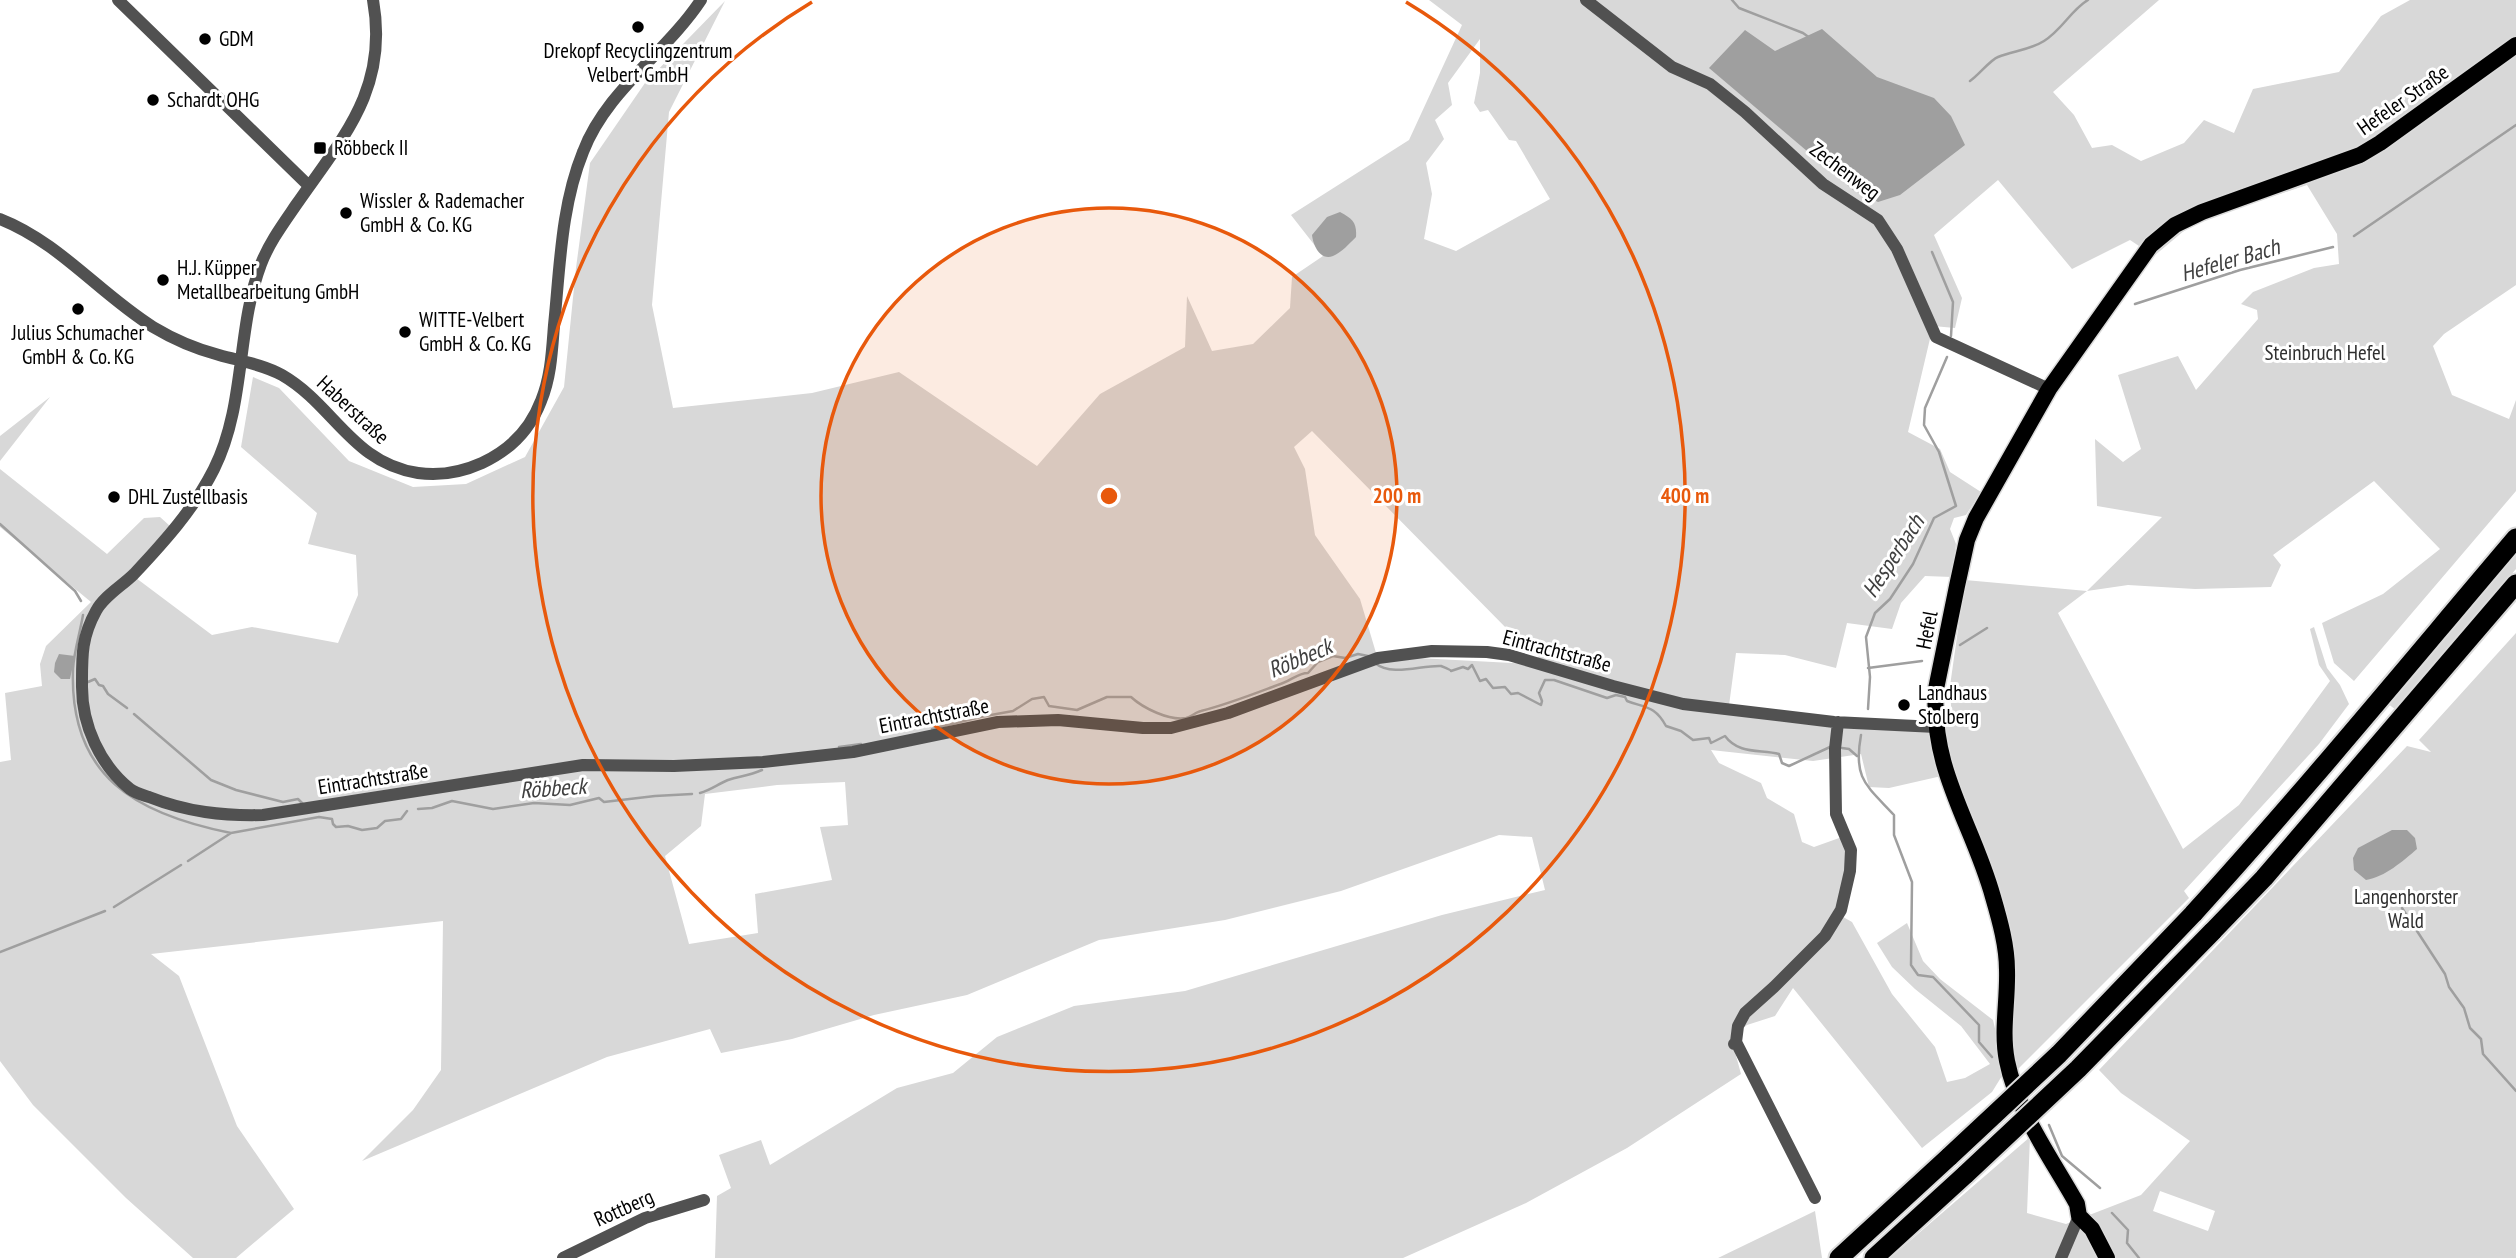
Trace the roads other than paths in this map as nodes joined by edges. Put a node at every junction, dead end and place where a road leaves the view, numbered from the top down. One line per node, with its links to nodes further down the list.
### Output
1 (118, 0): 7 (street)
2 (373, 0): 7 (street)
3 (701, 0): 9 (street, Haberstraße)
4 (1586, 0): 10 (street, Zechenweg)
5 (2516, 45): 6 (main road, Hefeler Straße)
6 (2306, 175): 10 (main road, Hefel)
7 (309, 186): 9 (street)
8 (0, 219): 9 (street, Haberstraße)
9 (242, 359): 13 (street, Eintrachtstraße)
10 (2049, 388): 14 (main road, Hefel)
11 (2516, 538): 19 (highway, bridge)
12 (2516, 584): 20 (highway, bridge)
13 (1838, 722): 14 (street, Eintrachtstraße); 15 (street)
14 (1936, 727): 17 (main road, Hefel)
15 (1815, 1198)
16 (704, 1200): 18 (street, Rottberg)
17 (2079, 1216): 21 (street); 22 (main road, Hefel)
18 (563, 1258)
19 (1839, 1258)
20 (1874, 1258)
21 (2061, 1258)
22 (2107, 1258)

